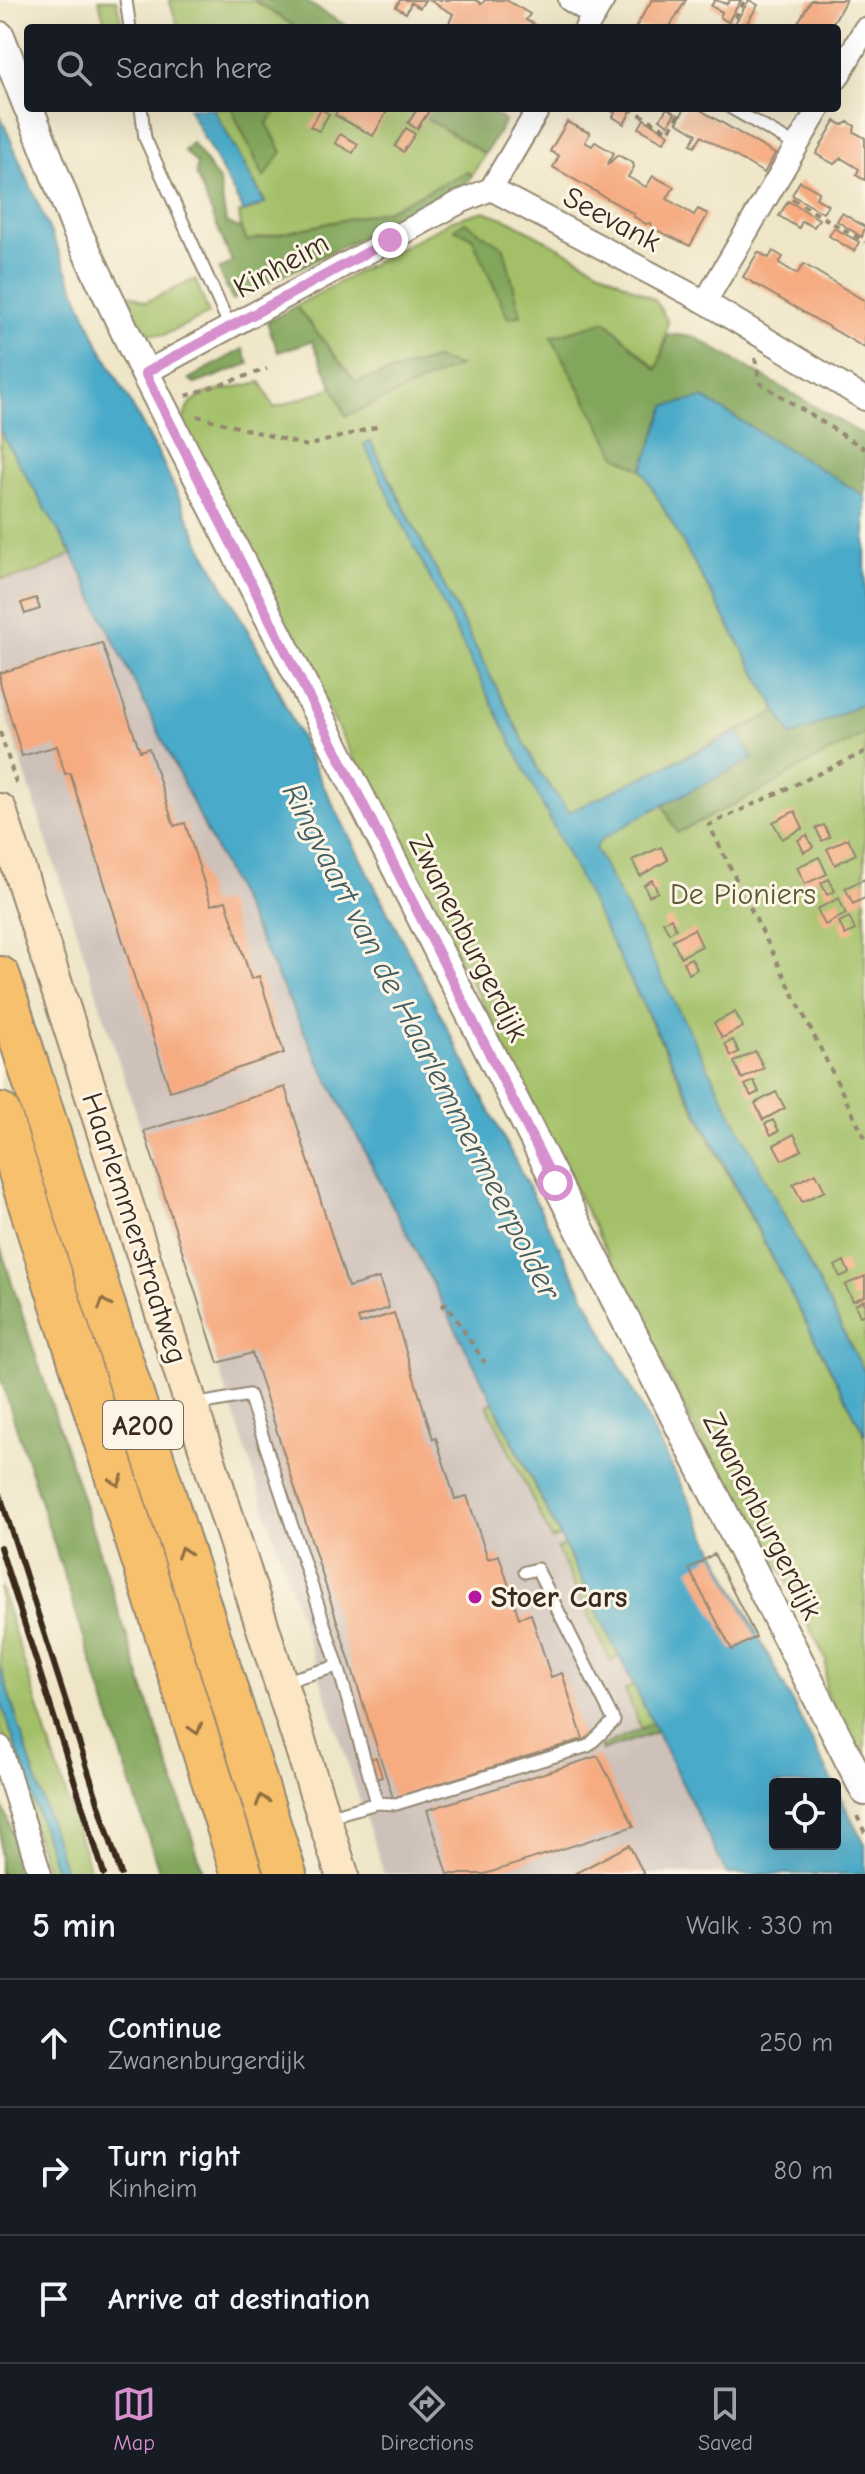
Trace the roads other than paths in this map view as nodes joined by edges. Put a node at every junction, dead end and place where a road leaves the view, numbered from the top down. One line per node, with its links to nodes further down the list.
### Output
1 (126, 0): 4 (lane)
2 (570, 0): 3 (street)
3 (594, 14)
4 (129, 24)
5 (865, 29): 7 (street)
6 (0, 36): 9 (street, Zwanenburgerdijk)
7 (858, 60): 8 (street)
8 (841, 75)
9 (24, 97)
10 (30, 112): 19 (street, Zwanenburgerdijk)
11 (142, 112): 18 (lane)
12 (537, 112): 16 (street)
13 (738, 112): 15 (lane)
14 (817, 112): 15 (street)
15 (797, 146): 17 (street)
16 (491, 189): 17 (street, Seevank); 18 (street, Kinheim)
17 (705, 302): 20 (street, Seevank)
18 (230, 327): 19 (street, Kinheim)
19 (145, 373): 29 (street, Zwanenburgerdijk)
20 (865, 399)
21 (0, 810): 24 (main road, Haarlemmerstraatweg)
22 (0, 977): 34 (highway, A200, one-way to 22)
23 (0, 1113): 33 (highway, A200, one-way to 33)
24 (192, 1405): 26 (lane); 27 (main road, Haarlemmerstraatweg)
25 (525, 1572): 30 (lane)
26 (338, 1666): 27 (lane); 30 (lane)
27 (281, 1682): 31 (main road, Haarlemmerstraatweg)
28 (0, 1747): 32 (street)
29 (865, 1791)
30 (377, 1803): 31 (lane)
31 (324, 1818): 35 (main road, Haarlemmerstraatweg)
32 (40, 1874)
33 (242, 1874)
34 (286, 1874)
35 (342, 1874)

